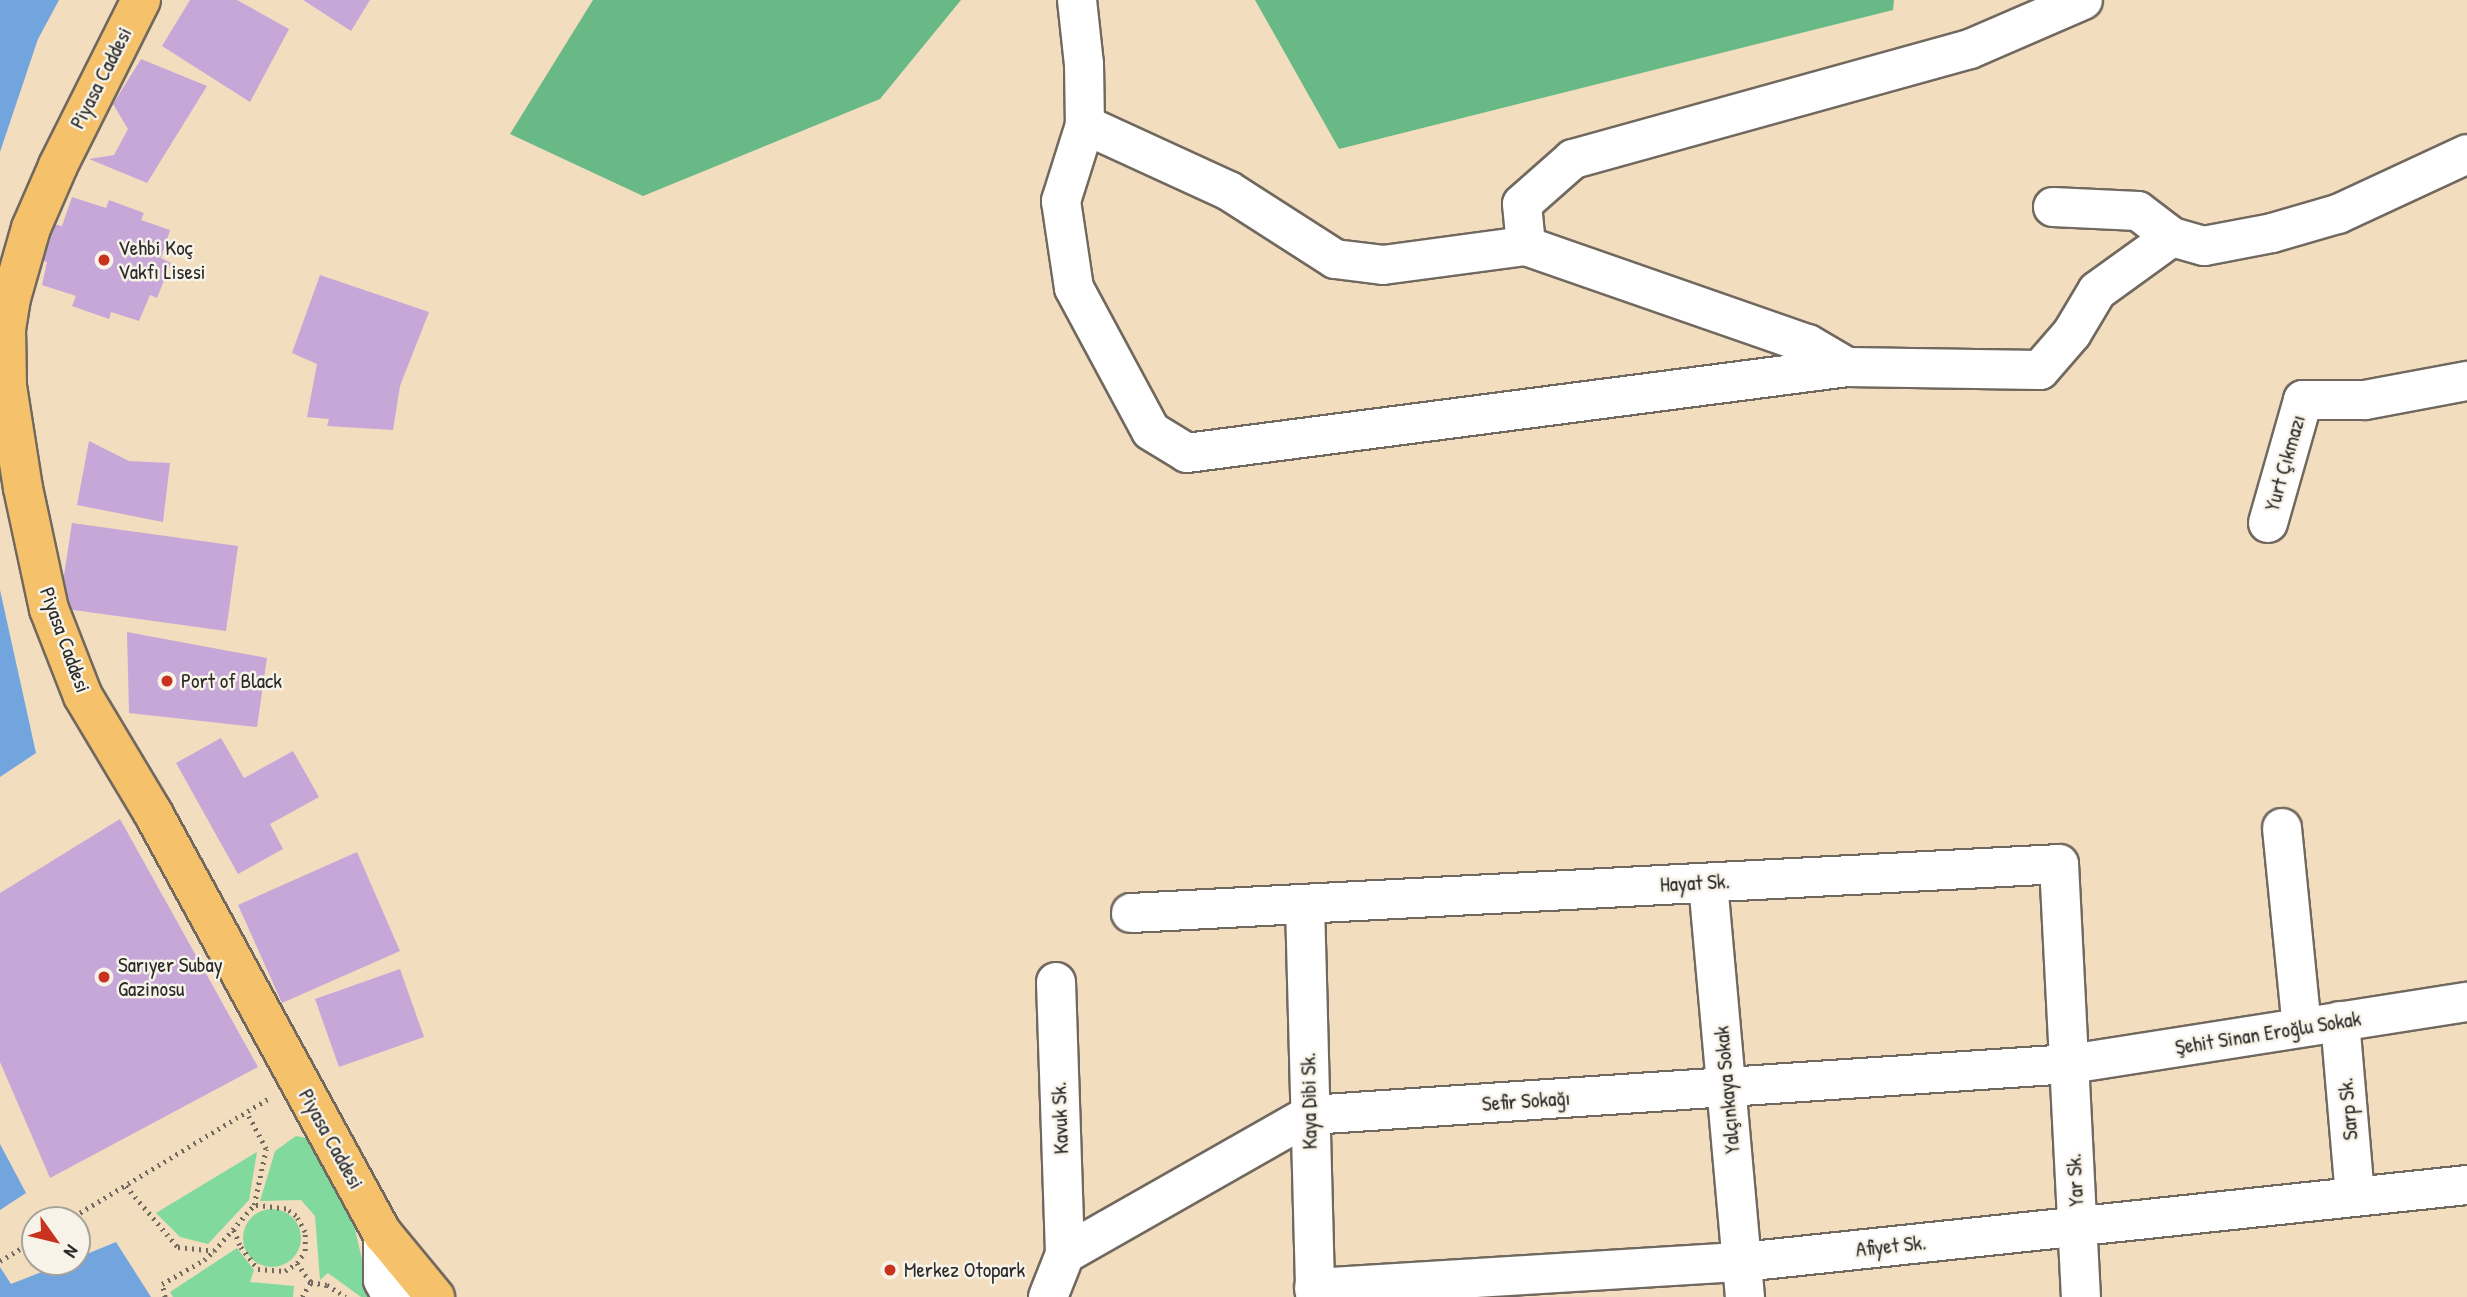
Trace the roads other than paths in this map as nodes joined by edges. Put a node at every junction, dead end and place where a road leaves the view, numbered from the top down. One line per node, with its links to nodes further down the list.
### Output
1 (141, 0): 26 (main road, Piyasa Caddesi)
2 (1077, 0): 4 (street)
3 (2083, 0): 8 (street)
4 (1085, 125): 8 (street); 9 (street)
5 (2467, 153): 7 (street)
6 (2053, 208): 7 (street)
7 (2172, 237): 9 (street)
8 (1526, 246): 9 (street)
9 (1847, 367)
10 (2467, 382): 11 (street, Yurt Çıkmazı)
11 (2268, 523)
12 (2282, 828): 19 (street)
13 (1708, 883): 14 (street, Hayat Sk.); 20 (street, Hayat Sk.); 21 (street, Yalçınkaya Sokak)
14 (1305, 904): 15 (street, Hayat Sk.); 22 (street, Kaya Dibi Sk.)
15 (1131, 913)
16 (1056, 982): 27 (street, Kavuk Sk.)
17 (2467, 1002): 18 (street, Şehit Sinan Eroğlu Sokak)
18 (2340, 1021): 19 (street, Şehit Sinan Eroğlu Sokak); 24 (street, Sarp Sk.)
19 (2302, 1027): 20 (street, Şehit Sinan Eroğlu Sokak)
20 (2070, 1064): 21 (street, Sefir Sokağı); 25 (street, Yar Sk.)
21 (1727, 1088): 22 (street, Sefir Sokağı); 28 (street, Yalçınkaya Sokak)
22 (1310, 1115): 27 (street, Sefir Sokağı); 29 (street, Kaya Dibi Sk.)
23 (2467, 1185): 24 (street, Afiyet Sk.)
24 (2355, 1196): 25 (street, Afiyet Sk.)
25 (2078, 1226): 28 (street, Afiyet Sk.); 33 (street, Yar Sk.)
26 (383, 1234): 30 (street); 31 (main road, Piyasa Caddesi)
27 (1065, 1254): 32 (street)
28 (1744, 1280): 29 (street, Afiyet Sk.)
29 (1314, 1292)
30 (392, 1297)
31 (435, 1297)
32 (1048, 1297)
33 (2081, 1297)

